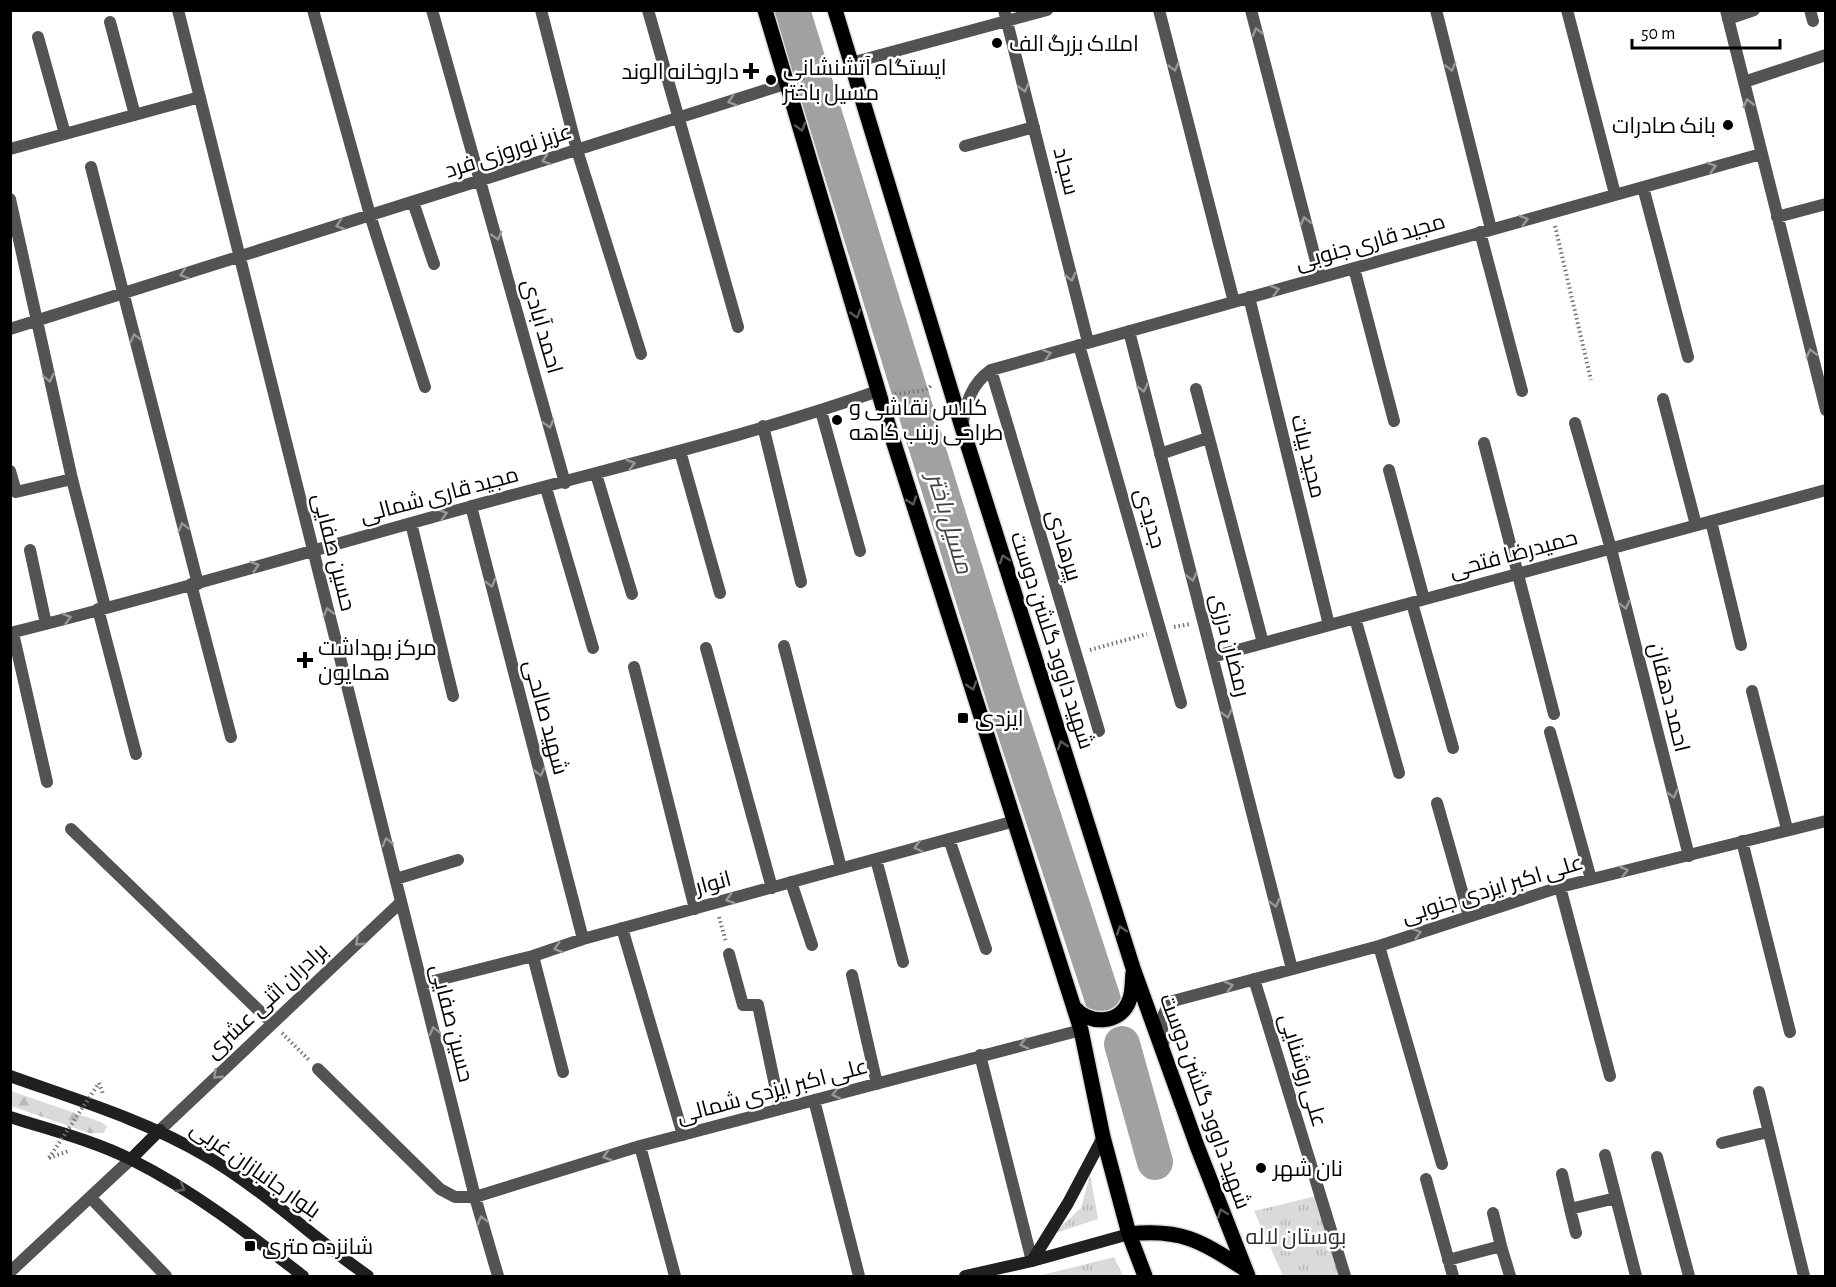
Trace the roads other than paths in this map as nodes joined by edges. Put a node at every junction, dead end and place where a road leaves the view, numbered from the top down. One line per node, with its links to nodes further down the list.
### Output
1 (178, 10): 22 (street, حسین صفایی)
2 (313, 10): 38 (street)
3 (432, 10): 32 (street, احمد آبادی)
4 (541, 10): 29 (street)
5 (648, 10): 24 (street)
6 (765, 10): 20 (main road)
7 (835, 10): 19 (main road, شهید داوود گلشن دوست)
8 (1047, 10): 15 (street)
9 (1159, 10): 47 (street, one-way to 47)
10 (1251, 10): 44 (street, one-way to 10)
11 (1436, 10): 40 (street, one-way to 40)
12 (1567, 10): 34 (street)
13 (1754, 10): 14 (street)
14 (1727, 15): 21 (street)
15 (1006, 16): 19 (street); 25 (street, سجاد, one-way to 25)
16 (110, 21): 23 (street)
17 (38, 37): 26 (street)
18 (1826, 55): 21 (street)
19 (851, 63): 66 (main road, شهید داوود گلشن دوست)
20 (795, 81): 24 (street, عزیز نوروزی فرد, one-way to 24); 58 (main road, one-way to 58)
21 (1744, 82): 30 (street, one-way to 21)
22 (200, 97): 23 (street); 41 (street, حسین صفایی)
23 (135, 115): 26 (street)
24 (677, 118): 29 (street, عزیز نوروزی فرد); 49 (street)
25 (1034, 127): 27 (street); 52 (street, سجاد, one-way to 52)
26 (65, 134): 28 (street)
27 (965, 146)
28 (10, 149)
29 (577, 150): 32 (street, عزیز نوروزی فرد, one-way to 32); 53 (street)
30 (1761, 154): 33 (street, مجید قاری جنوبی, one-way to 30); 39 (street)
31 (92, 167): 45 (street)
32 (481, 180): 36 (street, عزیز نوروزی فرد); 75 (street, احمد آبادی, one-way to 75)
33 (1643, 187): 34 (street, مجید قاری جنوبی); 54 (street)
34 (1615, 194): 40 (street, مجید قاری جنوبی, one-way to 34)
35 (10, 200): 48 (street)
36 (413, 202): 38 (street, عزیز نوروزی فرد); 42 (street)
37 (1826, 204): 39 (street)
38 (370, 215): 41 (street, عزیز نوروزی فرد, one-way to 41); 56 (street)
39 (1777, 217): 61 (street, one-way to 39)
40 (1486, 231): 43 (street, مجید قاری جنوبی); 59 (street)
41 (240, 256): 45 (street, عزیز نوروزی فرد, one-way to 45); 82 (street, حسین صفایی)
42 (434, 264)
43 (1354, 268): 44 (street, مجید قاری جنوبی); 63 (street)
44 (1320, 277): 46 (street, مجید قاری جنوبی, one-way to 44)
45 (123, 294): 48 (street, عزیز نوروزی فرد); 88 (street, one-way to 45)
46 (1249, 297): 47 (street, مجید قاری جنوبی); 96 (street, مجید بیات)
47 (1234, 302): 51 (street, مجید قاری جنوبی)
48 (37, 321): 50 (street, عزیز نوروزی فرد); 74 (street, one-way to 74)
49 (738, 327)
50 (10, 329)
51 (1129, 331): 52 (street, مجید قاری جنوبی); 70 (street, رمضان درزی, one-way to 70)
52 (1084, 344): 55 (street, مجید قاری جنوبی, one-way to 52); 107 (street, جدیدی)
53 (641, 354)
54 (1688, 357)
55 (991, 370): 66 (street); 109 (street, پیرهادی)
56 (425, 387)
57 (1196, 389): 67 (street)
58 (878, 391): 62 (street, مجید قاری شمالی); 117 (main road, one-way to 117)
59 (1522, 391)
60 (1663, 399): 81 (street)
61 (1826, 410)
62 (821, 411): 65 (street, مجید قاری شمالی); 85 (street)
63 (1394, 421)
64 (1575, 423): 83 (street, احمد دهقان)
65 (763, 426): 69 (street, مجید قاری شمالی); 87 (street)
66 (962, 428): 143 (main road, شهید داوود گلشن دوست, one-way to 66)
67 (1208, 438): 70 (street); 98 (street)
68 (1484, 443): 86 (street)
69 (680, 451): 73 (street, مجید قاری شمالی, one-way to 69); 89 (street)
70 (1160, 454): 103 (street, رمضان درزی, one-way to 103)
71 (1389, 470): 91 (street)
72 (10, 471): 74 (street)
73 (596, 474): 75 (street, مجید قاری شمالی); 90 (street)
74 (72, 479): 93 (street)
75 (565, 483): 76 (street, مجید قاری شمالی)
76 (546, 488): 78 (street, مجید قاری شمالی); 101 (street)
77 (1826, 490): 79 (street, حمیدرضا فتحی)
78 (471, 506): 80 (street, مجید قاری شمالی, one-way to 78); 136 (street, شهید صالحی, one-way to 136)
79 (1711, 521): 81 (street, حمیدرضا فتحی); 99 (street)
80 (411, 523): 82 (street, مجید قاری شمالی); 106 (street)
81 (1696, 525): 83 (street, حمیدرضا فتحی)
82 (312, 549): 88 (street, مجید قاری شمالی, one-way to 82); 127 (street, حسین صفایی, one-way to 82)
83 (1611, 549): 86 (street, حمیدرضا فتحی); 123 (street, احمد دهقان, one-way to 123)
84 (30, 550): 95 (street)
85 (860, 551)
86 (1517, 574): 91 (street, حمیدرضا فتحی); 108 (street)
87 (801, 582)
88 (194, 584): 93 (street, مجید قاری شمالی); 111 (street)
89 (720, 593)
90 (632, 594)
91 (1424, 599): 92 (street, حمیدرضا فتحی)
92 (1412, 603): 94 (street, حمیدرضا فتحی); 112 (street)
93 (101, 608): 95 (street, مجید قاری شمالی, one-way to 93); 113 (street)
94 (1355, 618): 96 (street, حمیدرضا فتحی); 114 (street)
95 (46, 624): 97 (street, مجید قاری شمالی)
96 (1329, 625): 98 (street, حمیدرضا فتحی)
97 (12, 633): 115 (street)
98 (1263, 643): 103 (street, حمیدرضا فتحی)
99 (1742, 645)
100 (784, 646): 126 (street)
101 (593, 648)
102 (706, 648): 131 (street)
103 (1212, 657): 144 (street, رمضان درزی, one-way to 144)
104 (634, 667): 133 (street)
105 (1752, 692): 120 (street)
106 (453, 696)
107 (1181, 704)
108 (1554, 714)
109 (1100, 731)
110 (1550, 732): 128 (street)
111 (231, 737)
112 (1453, 748)
113 (136, 754)
114 (1399, 773)
115 (47, 782)
116 (1437, 802): 134 (street)
117 (1015, 821): 121 (street, انوار); 148 (main road)
118 (1826, 821): 120 (street, علی اکبر ایزدی جنوبی)
119 (71, 829): 149 (street)
120 (1787, 829): 122 (street, علی اکبر ایزدی جنوبی)
121 (949, 839): 124 (street, انوار, one-way to 124); 139 (street)
122 (1742, 841): 123 (street, علی اکبر ایزدی جنوبی); 151 (street)
123 (1689, 856): 128 (street, علی اکبر ایزدی جنوبی, one-way to 123)
124 (876, 859): 126 (street, انوار); 142 (street)
125 (458, 860): 127 (street)
126 (841, 868): 129 (street, انوار)
127 (396, 879): 132 (street, حسین صفایی)
128 (1591, 879): 130 (street, علی اکبر ایزدی جنوبی)
129 (790, 882): 131 (street, انوار); 137 (street)
130 (1560, 887): 134 (street, علی اکبر ایزدی جنوبی); 157 (street)
131 (772, 888): 133 (street, انوار, one-way to 133)
132 (402, 902): 147 (street, حسین صفایی); 149 (street, برادران اثنی عشری, one-way to 149)
133 (695, 909): 135 (street, انوار)
134 (1469, 916): 138 (street, علی اکبر ایزدی جنوبی, one-way to 134)
135 (622, 928): 136 (street, انوار); 165 (street)
136 (583, 939): 141 (street, انوار, one-way to 141)
137 (812, 945)
138 (1379, 946): 144 (street, علی اکبر ایزدی جنوبی); 172 (street)
139 (986, 949)
140 (729, 954): 161 (street)
141 (533, 956): 147 (street, انوار); 155 (street)
142 (903, 962)
143 (1133, 968): 148 (main road); 153 (main road, شهید داوود گلشن دوست)
144 (1292, 969): 146 (street, علی اکبر ایزدی جنوبی)
145 (852, 975): 158 (street)
146 (1254, 979): 153 (street, علی اکبر ایزدی جنوبی, one-way to 146); 195 (street, علی روشنایی)
147 (422, 984): 176 (street, حسین صفایی, one-way to 147)
148 (1070, 999): 150 (main road)
149 (272, 1023): 163 (street, برادران اثنی عشری, one-way to 163)
150 (1081, 1030): 152 (street, علی اکبر ایزدی شمالی, one-way to 152); 166 (main road)
151 (1790, 1032)
152 (980, 1055): 158 (street, علی اکبر ایزدی شمالی); 184 (street)
153 (1169, 1063): 186 (main road, شهید داوود گلشن دوست, one-way to 153)
154 (318, 1069): 176 (street)
155 (563, 1072)
156 (10, 1076): 163 (main road, بلوار جانبازان غربی)
157 (1610, 1076)
158 (877, 1084): 160 (street, علی اکبر ایزدی شمالی, one-way to 160)
159 (1759, 1092): 164 (street)
160 (814, 1100): 161 (street, علی اکبر ایزدی شمالی); 192 (street)
161 (780, 1109): 165 (street, علی اکبر ایزدی شمالی)
162 (10, 1117): 171 (main road)
163 (160, 1130): 171 (main road); 189 (main road, بلوار جانبازان غربی)
164 (1768, 1132): 167 (street); 200 (street)
165 (683, 1135): 168 (street, علی اکبر ایزدی شمالی)
166 (1103, 1137): 181 (main road); 184 (main road)
167 (1722, 1143)
168 (640, 1146): 176 (street, علی اکبر ایزدی شمالی, one-way to 176); 191 (street)
169 (1605, 1155): 177 (street)
170 (1657, 1157): 199 (street)
171 (131, 1159): 175 (street); 188 (main road, one-way to 188)
172 (1442, 1164)
173 (1562, 1174): 178 (street)
174 (1426, 1179): 183 (street)
175 (90, 1197): 185 (street); 187 (street)
176 (475, 1197): 190 (street, حسین صفایی, one-way to 176)
177 (1616, 1198): 178 (street); 198 (street)
178 (1570, 1209): 180 (street)
179 (1493, 1213): 182 (street)
180 (1576, 1233)
181 (1129, 1234): 184 (main road); 186 (main road); 194 (main road)
182 (1501, 1246): 183 (street); 197 (street)
183 (1448, 1260): 196 (street)
184 (1032, 1261): 193 (main road)
185 (10, 1272)
186 (1245, 1272)
187 (166, 1276)
188 (303, 1276)
189 (368, 1276)
190 (498, 1276)
191 (675, 1276)
192 (860, 1276)
193 (964, 1276)
194 (1145, 1276)
195 (1345, 1276)
196 (1453, 1276)
197 (1510, 1276)
198 (1636, 1276)
199 (1689, 1276)
200 (1804, 1276)

